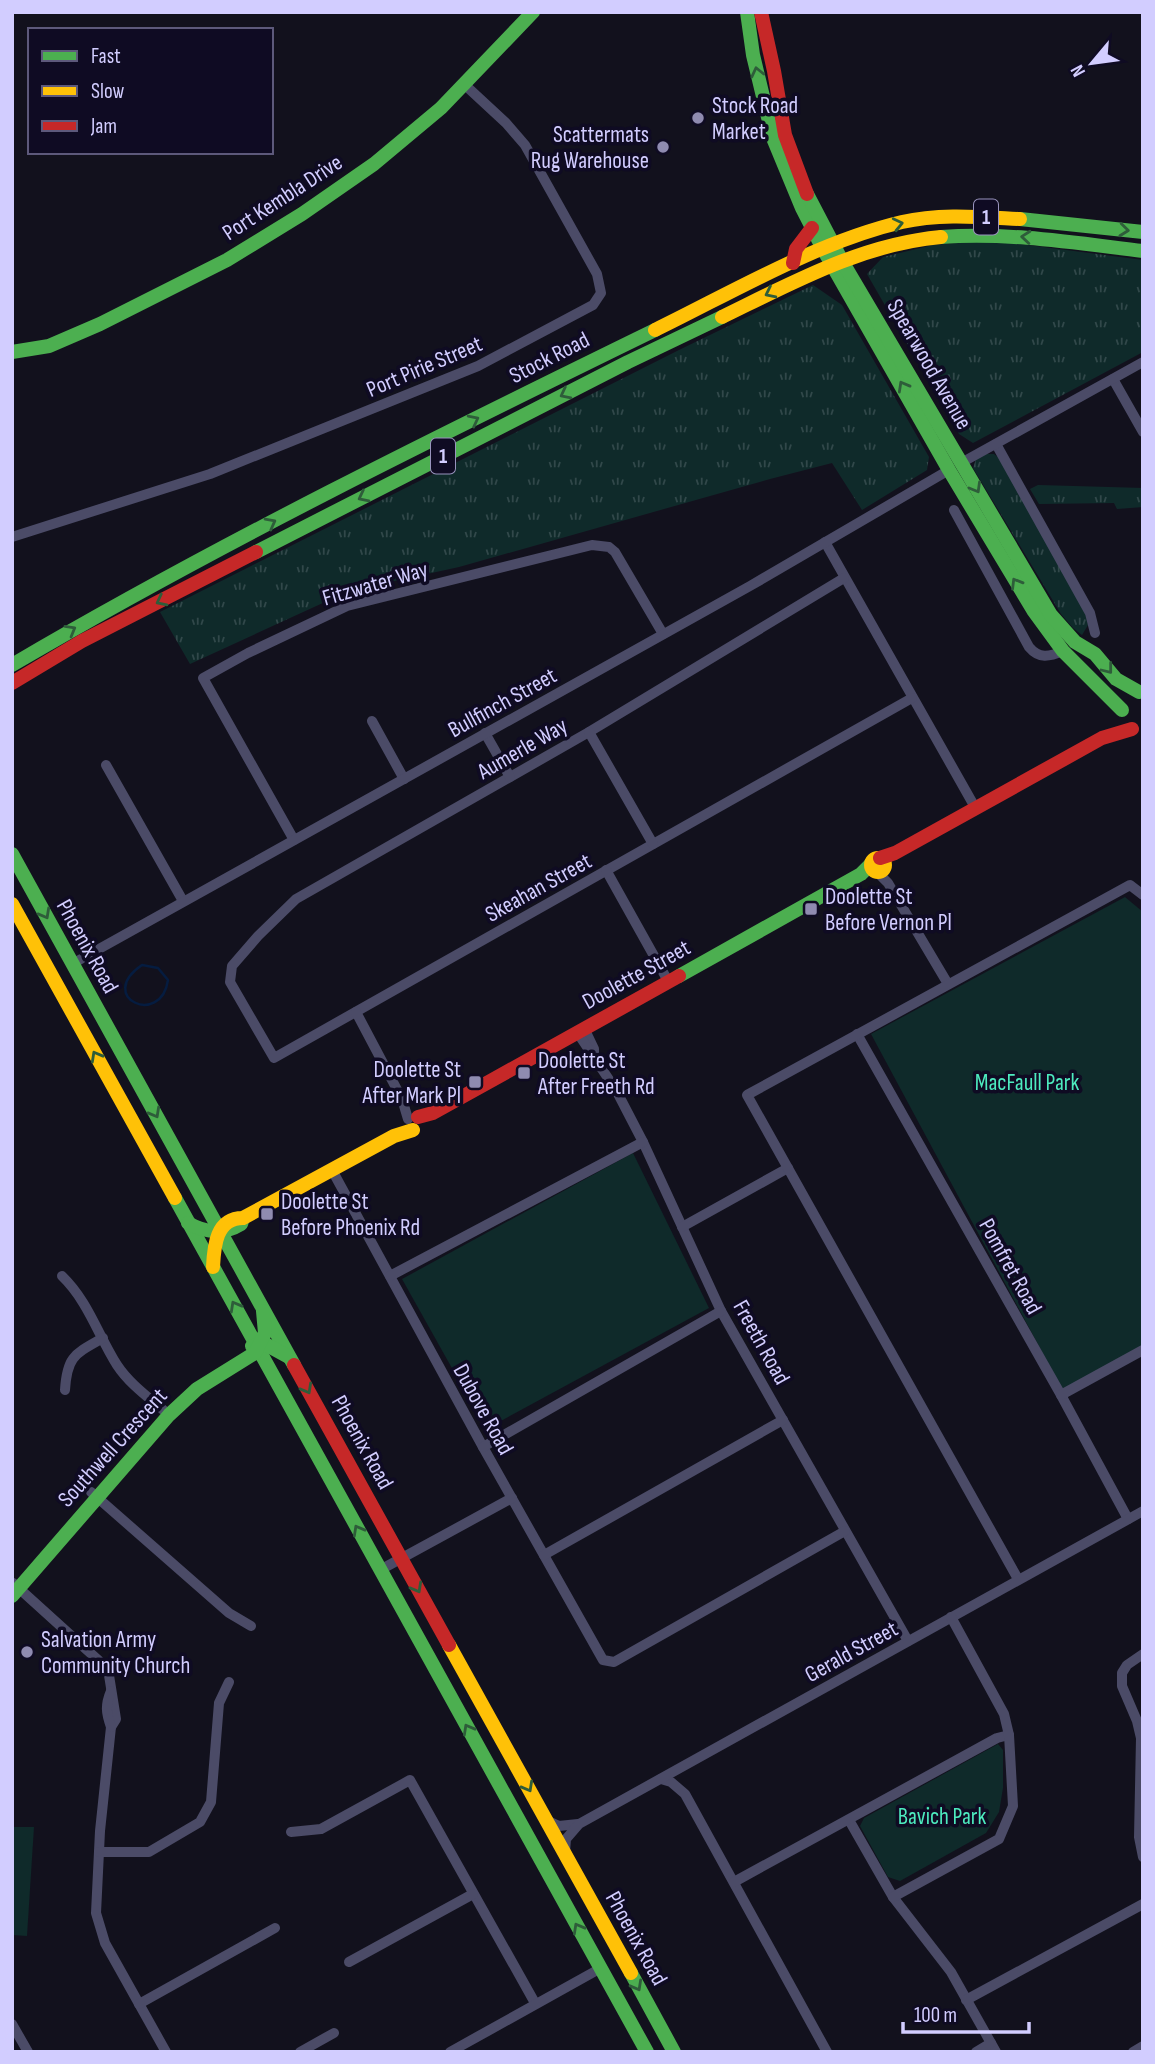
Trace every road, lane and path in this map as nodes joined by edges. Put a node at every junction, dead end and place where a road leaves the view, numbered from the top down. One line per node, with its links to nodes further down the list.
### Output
1 (533, 12): 4 (main road, Port Kembla Drive)
2 (747, 12): 5 (main road, Spearwood Avenue, one-way to 2)
3 (761, 12): 7 (main road, Spearwood Avenue)
4 (465, 85): 11 (main road, Port Kembla Drive); 18 (street, Port Pirie Street)
5 (812, 228): 7 (main road, Spearwood Avenue); 10 (main road)
6 (1143, 232): 7 (main road, Stock Road / 1, one-way to 6)
7 (828, 247): 9 (main road, Spearwood Avenue); 10 (main road, Stock Road / 1)
8 (1143, 251): 9 (main road, Stock Road / 1, one-way to 9)
9 (836, 262): 16 (main road, Spearwood Avenue); 25 (main road, Stock Road / 1, one-way to 25)
10 (793, 263): 24 (main road, Stock Road / 1, one-way to 10)
11 (12, 352)
12 (1143, 362): 13 (street, Bullfinch Street)
13 (1113, 379): 14 (street); 15 (street, Bullfinch Street)
14 (1143, 432)
15 (996, 444): 16 (street, Bullfinch Street); 21 (street, Spearwood Avenue)
16 (955, 467): 19 (street, Bullfinch Street); 23 (main road, Spearwood Avenue, one-way to 16); 26 (main road, Spearwood Avenue, one-way to 26)
17 (954, 510): 23 (street)
18 (12, 537)
19 (825, 542): 20 (street); 22 (street, Bullfinch Street)
20 (844, 578): 27 (street); 30 (street, Aumerle Way)
21 (1094, 633)
22 (663, 634): 31 (street, Bullfinch Street); 36 (street, Fitzwater Way)
23 (1063, 651): 29 (main road, Spearwood Avenue)
24 (12, 666)
25 (12, 683)
26 (1141, 692): 29 (main road, Spearwood Avenue)
27 (912, 698): 35 (street); 37 (street, Skeahan Street)
28 (372, 721): 34 (street)
29 (1130, 722): 35 (main road, Doolette Street)
30 (589, 732): 33 (street, Aumerle Way); 37 (street)
31 (485, 733): 33 (street); 34 (street, Bullfinch Street)
32 (106, 765): 42 (street)
33 (510, 777): 45 (street, Aumerle Way)
34 (404, 779): 36 (street, Bullfinch Street)
35 (976, 809): 39 (main road, Doolette Street)
36 (295, 840): 42 (street, Bullfinch Street)
37 (653, 844): 40 (street, Skeahan Street)
38 (12, 854): 44 (main road, Phoenix Road, one-way to 44)
39 (880, 868): 46 (main road, Doolette Street); 47 (street)
40 (606, 870): 46 (street); 48 (street, Skeahan Street)
41 (1143, 895): 47 (street)
42 (183, 901): 44 (street, Bullfinch Street)
43 (12, 904): 55 (main road, Phoenix Road, one-way to 43)
44 (72, 964): 57 (main road, Phoenix Road, one-way to 57)
45 (232, 966): 48 (street, Skeahan Street)
46 (668, 981): 49 (main road, Doolette Street)
47 (948, 984): 50 (street)
48 (356, 1012): 51 (street)
49 (581, 1030): 51 (main road, Doolette Street); 52 (street, Freeth Road)
50 (858, 1034): 53 (street); 68 (street, Pomfret Road)
51 (417, 1120): 54 (main road, Doolette Street)
52 (643, 1142): 56 (street, Freeth Road); 60 (street)
53 (788, 1168): 56 (street); 80 (street)
54 (332, 1170): 57 (main road, Doolette Street); 60 (street, Dubove Road)
55 (188, 1223): 57 (main road); 58 (main road, Phoenix Road)
56 (682, 1227): 62 (street, Freeth Road)
57 (220, 1231): 58 (main road); 61 (main road, Phoenix Road)
58 (213, 1267): 64 (main road, Phoenix Road, one-way to 58)
59 (62, 1276): 63 (street)
60 (390, 1276): 71 (street, Dubove Road)
61 (263, 1308): 64 (main road); 66 (main road, Phoenix Road)
62 (721, 1311): 70 (street, Freeth Road); 71 (street)
63 (103, 1338): 67 (street); 69 (street)
64 (257, 1346): 66 (main road); 69 (main road, Southwell Crescent); 79 (main road, Phoenix Road, one-way to 64)
65 (1143, 1350): 68 (street)
66 (289, 1357): 78 (main road, Phoenix Road, one-way to 78)
67 (65, 1390)
68 (1061, 1395): 75 (street, Pomfret Road)
69 (167, 1413): 72 (main road, Southwell Crescent)
70 (783, 1420): 76 (street, Freeth Road); 77 (street)
71 (483, 1447): 73 (street, Dubove Road)
72 (95, 1495): 81 (main road, Southwell Crescent); 83 (street)
73 (512, 1499): 77 (street, Dubove Road); 78 (street)
74 (1143, 1511): 75 (street, Gerald Street)
75 (1128, 1519): 80 (street, Gerald Street)
76 (845, 1531): 77 (street, Dubove Road); 84 (street, Freeth Road)
77 (544, 1555)
78 (401, 1559): 79 (street); 92 (main road, Phoenix Road, one-way to 92)
79 (380, 1570): 104 (main road, Phoenix Road, one-way to 79)
80 (1018, 1579): 82 (street, Gerald Street)
81 (14, 1587): 95 (street)
82 (951, 1617): 84 (street, Gerald Street); 87 (street)
83 (251, 1626)
84 (908, 1641): 88 (street, Gerald Street)
85 (1143, 1654): 97 (street)
86 (229, 1682): 95 (street)
87 (1009, 1735): 91 (street); 100 (street)
88 (690, 1764): 89 (street, Gerald Street); 90 (street)
89 (662, 1779): 90 (street); 93 (street, Gerald Street)
90 (685, 1794): 98 (street)
91 (849, 1819): 98 (street); 100 (street)
92 (546, 1820): 93 (street); 96 (main road, Phoenix Road)
93 (579, 1824): 96 (street)
94 (291, 1832): 99 (street)
95 (99, 1852): 107 (street)
96 (565, 1854): 117 (main road, Phoenix Road, one-way to 117)
97 (1143, 1857)
98 (734, 1882): 118 (street)
99 (473, 1894): 103 (street); 106 (street)
100 (893, 1897): 105 (street)
101 (1143, 1903): 105 (street)
102 (275, 1928): 107 (street)
103 (349, 1962)
104 (601, 1968): 106 (street); 116 (main road, Phoenix Road)
105 (966, 2000): 111 (street)
106 (535, 2003): 115 (street)
107 (139, 2004): 113 (street)
108 (12, 2024): 112 (street)
109 (334, 2033): 114 (street)
110 (1143, 2046): 120 (street)
111 (993, 2048): 119 (street)
112 (28, 2052)
113 (166, 2052)
114 (300, 2052)
115 (450, 2052)
116 (647, 2052)
117 (674, 2052)
118 (827, 2052)
119 (975, 2052)
120 (1132, 2052)

